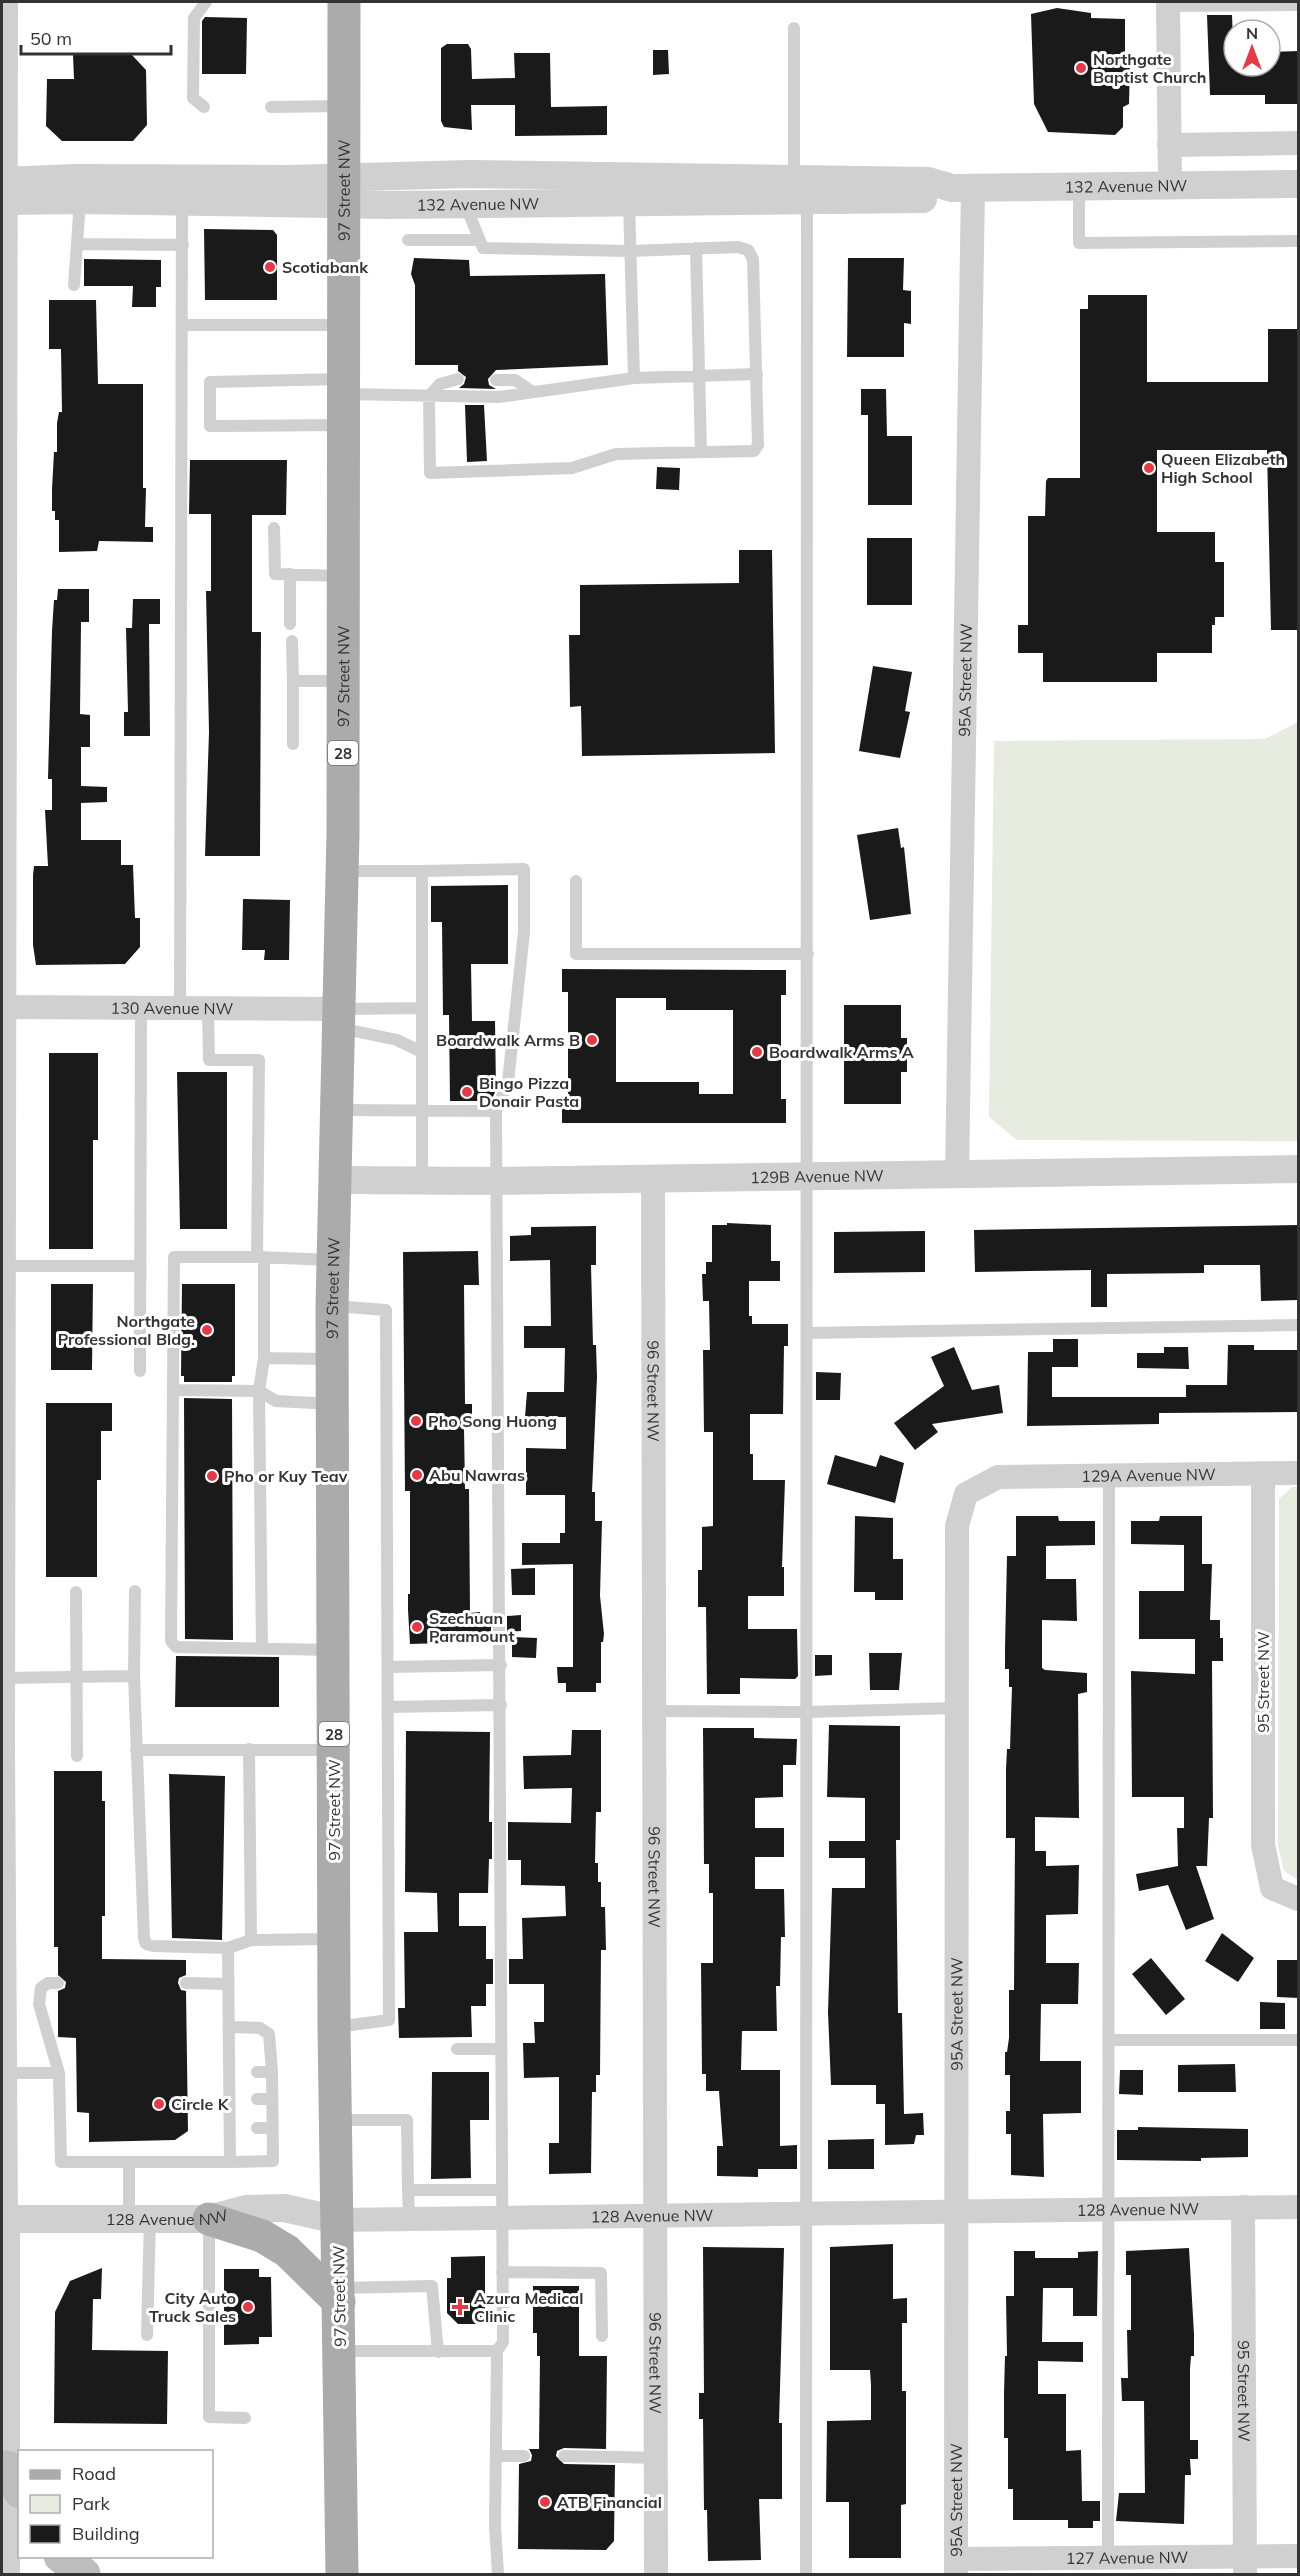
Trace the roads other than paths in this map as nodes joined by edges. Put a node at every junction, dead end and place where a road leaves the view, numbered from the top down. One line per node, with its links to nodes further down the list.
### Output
1 (6, 2): 18 (street)
2 (206, 2): 8 (lane)
3 (344, 2): 7 (main road, 97 Street NW)
4 (1168, 4): 5 (lane); 11 (street)
5 (1299, 5)
6 (794, 28): 17 (lane)
7 (345, 106): 9 (lane); 19 (main road, 97 Street NW)
8 (204, 107)
9 (271, 107)
10 (1299, 143): 11 (street)
11 (1169, 144): 13 (street)
12 (1299, 184): 13 (street, 132 Avenue NW)
13 (1170, 185): 14 (street, 132 Avenue NW)
14 (1079, 186): 15 (street, 132 Avenue NW); 25 (lane)
15 (963, 188): 17 (street, 132 Avenue NW); 65 (street, 95A Street NW)
16 (628, 189): 17 (street, 132 Avenue NW); 19 (street, 132 Avenue NW); 22 (street, 132 Avenue NW); 29 (lane)
17 (800, 190): 53 (lane)
18 (4, 191): 19 (street, 132 Avenue NW); 20 (street, 132 Avenue NW); 54 (street)
19 (344, 191): 21 (street, 132 Avenue NW); 22 (street, 132 Avenue NW); 32 (main road, 97 Street NW)
20 (80, 200): 21 (street, 132 Avenue NW); 26 (lane)
21 (182, 201): 27 (lane)
22 (465, 204): 24 (lane)
23 (408, 240): 24 (lane)
24 (478, 240): 29 (lane)
25 (1299, 241)
26 (77, 244): 27 (lane); 30 (lane)
27 (183, 244): 31 (lane)
28 (696, 248): 29 (lane); 33 (lane); 34 (lane)
29 (630, 250): 35 (lane)
30 (74, 285)
31 (183, 325): 32 (lane); 56 (lane)
32 (345, 325): 40 (main road, 97 Street NW / 28)
33 (757, 374): 34 (lane); 41 (lane)
34 (699, 376): 35 (lane); 41 (lane)
35 (634, 378): 38 (lane)
36 (458, 379): 39 (lane)
37 (496, 380): 38 (lane)
38 (531, 391): 39 (lane)
39 (429, 396): 40 (lane); 41 (lane)
40 (346, 399): 40 (lane); 44 (main road, 97 Street NW / 28)
41 (701, 452)
42 (274, 528): 43 (lane)
43 (290, 574): 44 (lane); 45 (lane)
44 (343, 576): 48 (main road, 97 Street NW / 28)
45 (290, 624)
46 (292, 641): 47 (lane)
47 (292, 681): 48 (lane); 49 (lane)
48 (343, 681): 50 (main road, 97 Street NW / 28)
49 (293, 744)
50 (343, 871): 51 (lane); 59 (main road, 97 Street NW / 28)
51 (422, 871): 58 (lane); 63 (lane)
52 (576, 881): 53 (lane)
53 (808, 954): 66 (lane)
54 (3, 1007): 55 (street, 130 Avenue NW); 73 (street)
55 (141, 1008): 56 (street, 130 Avenue NW); 74 (lane)
56 (180, 1008): 57 (street, 130 Avenue NW)
57 (208, 1008): 59 (street, 130 Avenue NW); 71 (lane)
58 (422, 1008): 59 (lane); 60 (lane)
59 (340, 1019): 60 (lane); 61 (main road, 97 Street NW / 28)
60 (422, 1052): 62 (lane)
61 (338, 1110): 62 (lane); 68 (main road, 97 Street NW / 28)
62 (422, 1111): 63 (lane); 69 (lane)
63 (496, 1111): 70 (lane)
64 (1299, 1168): 65 (street, 129B Avenue NW)
65 (957, 1174): 66 (street, 129B Avenue NW)
66 (808, 1176): 67 (street, 129B Avenue NW); 77 (lane)
67 (653, 1178): 70 (street, 129B Avenue NW); 100 (street, 96 Street NW)
68 (335, 1180): 69 (street, 129B Avenue NW); 72 (main road, 97 Street NW)
69 (422, 1181): 70 (street, 129B Avenue NW)
70 (498, 1181): 92 (lane)
71 (261, 1257): 72 (lane); 78 (lane); 81 (lane)
72 (334, 1260): 75 (main road, 97 Street NW / 28)
73 (4, 1266): 74 (lane); 96 (street)
74 (140, 1266): 80 (lane)
75 (333, 1306): 79 (main road, 97 Street NW / 28); 93 (lane)
76 (1299, 1325): 77 (lane)
77 (807, 1334): 101 (lane)
78 (264, 1358): 79 (lane); 82 (lane)
79 (333, 1359): 83 (main road, 97 Street NW / 28)
80 (140, 1371)
81 (172, 1390): 82 (lane); 90 (lane)
82 (259, 1391): 83 (lane); 90 (lane)
83 (333, 1404): 91 (main road, 97 Street NW / 28)
84 (1299, 1473): 86 (street, 129A Avenue NW)
85 (1108, 1474): 86 (street, 129A Avenue NW); 87 (street, 129A Avenue NW); 116 (lane)
86 (1263, 1474): 107 (street, 95 Street NW)
87 (998, 1477): 99 (street, 95A Street NW)
88 (135, 1591): 94 (lane)
89 (76, 1592): 95 (lane)
90 (262, 1650): 91 (lane)
91 (333, 1650): 103 (main road, 97 Street NW / 28)
92 (501, 1665): 93 (lane); 97 (lane)
93 (388, 1667): 98 (lane)
94 (134, 1676): 95 (lane); 104 (lane)
95 (77, 1677): 96 (lane); 106 (lane)
96 (3, 1678): 105 (street)
97 (501, 1705): 98 (lane); 119 (lane)
98 (388, 1707): 115 (lane)
99 (958, 1708): 101 (lane); 136 (street, 95A Street NW)
100 (653, 1711): 101 (lane); 139 (street, 96 Street NW)
101 (806, 1712): 137 (lane)
102 (249, 1749): 103 (lane); 104 (lane); 109 (lane)
103 (334, 1749): 108 (main road, 97 Street NW / 28)
104 (136, 1750): 110 (lane)
105 (2, 1751): 122 (street)
106 (77, 1756)
107 (1299, 1899)
108 (334, 1939): 109 (lane); 115 (main road, 97 Street NW / 28)
109 (251, 1940): 110 (lane)
110 (228, 1948): 113 (lane)
111 (58, 1983): 123 (lane)
112 (186, 1983): 113 (lane)
113 (228, 1984): 114 (lane)
114 (229, 2027): 121 (lane); 130 (lane)
115 (334, 2027): 126 (main road, 97 Street NW / 28)
116 (1110, 2040): 117 (lane); 135 (lane)
117 (1299, 2040)
118 (458, 2049): 119 (lane)
119 (501, 2049): 132 (lane)
120 (257, 2072): 121 (lane)
121 (272, 2072): 125 (lane)
122 (7, 2073): 123 (lane); 141 (street)
123 (59, 2073): 129 (lane)
124 (257, 2099): 125 (lane)
125 (272, 2099): 128 (lane)
126 (337, 2120): 131 (lane); 138 (main road, 97 Street NW / 28)
127 (257, 2128): 128 (lane)
128 (273, 2128): 130 (lane)
129 (129, 2162): 130 (lane); 142 (lane)
130 (230, 2162)
131 (408, 2190): 132 (lane); 144 (lane)
132 (502, 2190): 140 (lane)
133 (1243, 2207): 134 (street, 128 Avenue NW); 135 (street, 128 Avenue NW); 161 (street, 95 Street NW)
134 (1299, 2207)
135 (1108, 2209): 136 (street, 128 Avenue NW); 160 (lane)
136 (957, 2211): 137 (street, 128 Avenue NW); 162 (street, 95A Street NW)
137 (807, 2213): 139 (street, 128 Avenue NW); 168 (lane)
138 (338, 2214): 143 (street, 128 Avenue NW); 144 (street, 128 Avenue NW); 146 (main road, 97 Street NW)
139 (654, 2216): 140 (street, 128 Avenue NW); 156 (street, 96 Street NW)
140 (502, 2218): 144 (street, 128 Avenue NW); 145 (lane)
141 (6, 2219): 142 (street, 128 Avenue NW); 157 (street)
142 (139, 2219): 143 (street, 128 Avenue NW); 147 (lane)
143 (209, 2219): 146 (main road); 152 (lane)
144 (409, 2219)
145 (502, 2272): 148 (lane); 150 (lane)
146 (338, 2295): 149 (main road, 97 Street NW); 151 (lane)
147 (147, 2335)
148 (602, 2336)
149 (340, 2351): 151 (lane); 165 (main road, 97 Street NW)
150 (497, 2351): 151 (lane); 153 (lane)
151 (438, 2352)
152 (245, 2418)
153 (496, 2456): 154 (lane); 166 (lane)
154 (524, 2456)
155 (564, 2456): 156 (lane)
156 (656, 2458): 167 (street, 96 Street NW)
157 (9, 2484): 163 (street)
158 (1299, 2556): 161 (street, 127 Avenue NW)
159 (63, 2558): 164 (main road)
160 (1107, 2558): 161 (street, 127 Avenue NW); 162 (street, 127 Avenue NW)
161 (1245, 2565)
162 (956, 2567)
163 (6, 2574)
164 (84, 2574)
165 (342, 2574)
166 (498, 2574)
167 (656, 2574)
168 (806, 2574)

